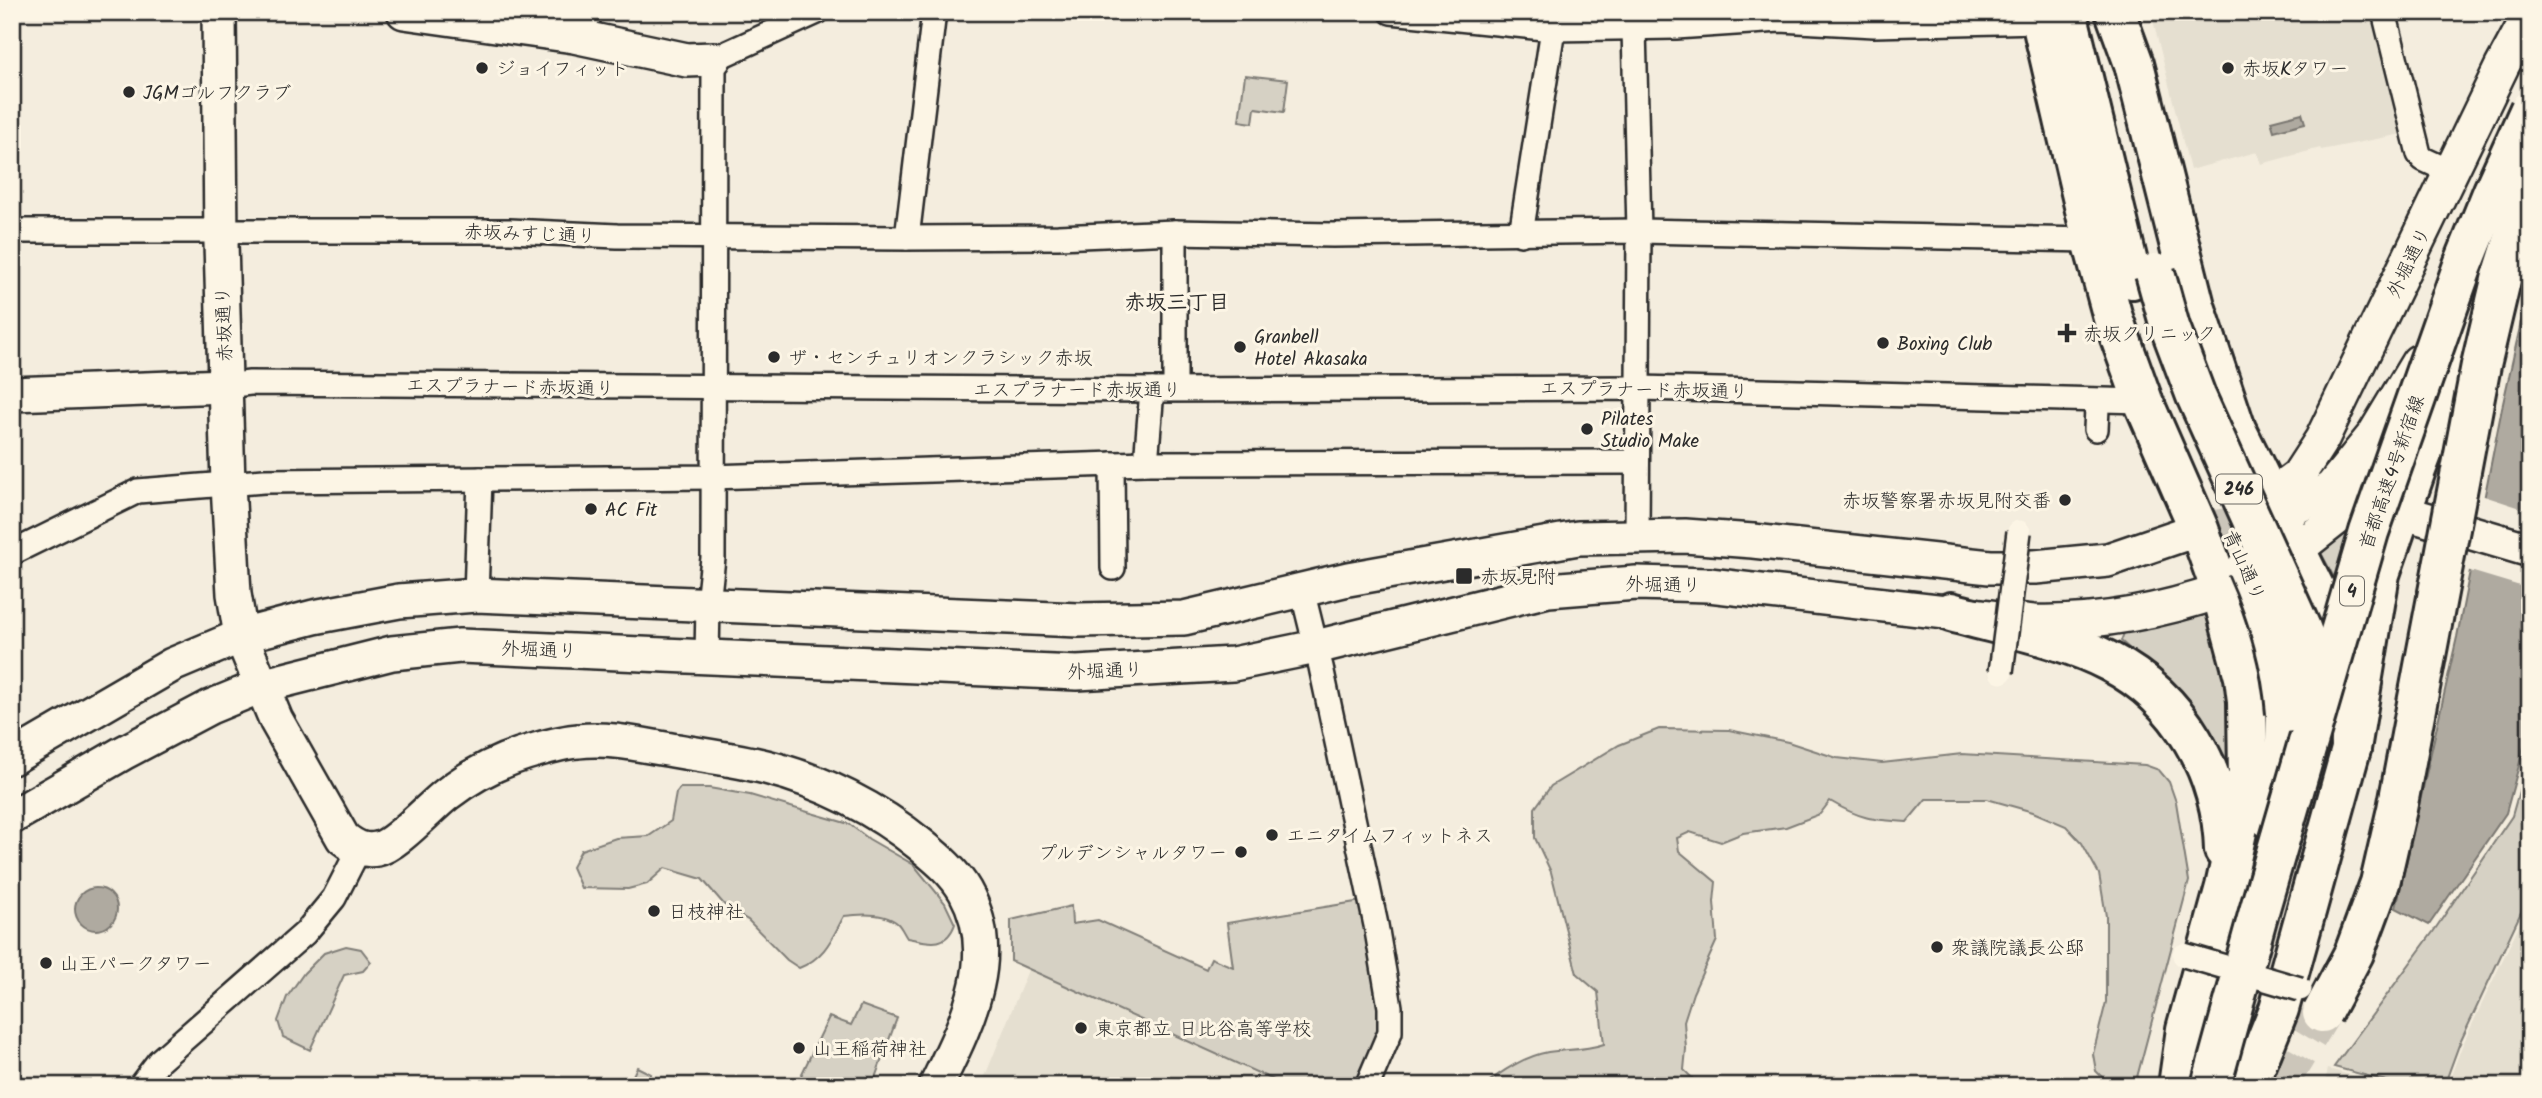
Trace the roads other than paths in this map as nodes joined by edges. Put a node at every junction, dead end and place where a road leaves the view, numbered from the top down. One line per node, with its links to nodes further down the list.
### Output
1 (219, 12): 21 (main road, 赤坂通り)
2 (404, 12): 11 (main road)
3 (817, 12): 14 (street)
4 (934, 12): 25 (street)
5 (1391, 12): 13 (street)
6 (2097, 12): 27 (highway, 青山通り / 246)
7 (2115, 12): 44 (highway)
8 (2384, 12): 17 (street)
9 (2530, 14): 17 (main road, 外堀通り)
10 (2049, 15): 12 (street); 26 (highway); 27 (highway, 青山通り / 246)
11 (583, 24): 14 (main road)
12 (1634, 28): 13 (street); 20 (street)
13 (1553, 29): 23 (street)
14 (714, 59): 24 (street)
15 (2530, 109): 76 (highway, 首都高速4号新宿線 / 4, bridge)
16 (2530, 138): 28 (main road)
17 (2451, 172): 44 (main road, 外堀通り)
18 (2530, 188): 70 (highway, bridge)
19 (12, 231): 21 (street, 赤坂みすじ通り)
20 (1639, 231): 23 (street, 赤坂みすじ通り); 26 (street, 赤坂みすじ通り); 32 (street)
21 (220, 232): 24 (street, 赤坂みすじ通り); 30 (main road, 赤坂通り)
22 (1175, 232): 23 (street, 赤坂みすじ通り); 25 (street, 赤坂みすじ通り); 33 (street)
23 (1521, 234)
24 (713, 237): 25 (street, 赤坂みすじ通り); 31 (street)
25 (907, 238)
26 (2092, 240): 36 (highway)
27 (2143, 276): 63 (highway, 青山通り / 246, bridge)
28 (2474, 288): 29 (main road); 43 (main road)
29 (2458, 349): 43 (main road); 45 (highway)
30 (225, 386): 31 (street, エスプラナード赤坂通り); 35 (main road, エスプラナード赤坂通り); 42 (main road, 赤坂通り)
31 (715, 388): 34 (street, エスプラナード赤坂通り); 40 (street)
32 (1640, 388): 33 (street, エスプラナード赤坂通り); 36 (street, エスプラナード赤坂通り); 37 (street)
33 (1175, 389): 34 (street, エスプラナード赤坂通り)
34 (1152, 390): 38 (street)
35 (12, 394)
36 (2143, 401): 46 (highway)
37 (1637, 462): 38 (street); 48 (street)
38 (1146, 463): 39 (street)
39 (1112, 464): 40 (street); 52 (street)
40 (712, 477): 41 (street); 56 (street)
41 (480, 479): 42 (street); 55 (street)
42 (228, 484): 51 (street); 58 (main road, 赤坂通り)
43 (2346, 494): 44 (main road); 44 (main road); 45 (main road); 50 (main road)
44 (2283, 496): 50 (highway)
45 (2400, 513): 49 (main road); 64 (highway)
46 (2199, 529): 48 (main road); 54 (highway)
47 (2020, 533): 61 (street, bridge)
48 (1637, 536): 53 (main road)
49 (2530, 550)
50 (2295, 551): 64 (highway)
51 (12, 553)
52 (1113, 568)
53 (1301, 590): 56 (main road); 59 (street)
54 (2221, 590): 57 (main road, 外堀通り); 68 (highway)
55 (476, 595): 56 (main road); 58 (main road)
56 (708, 604): 60 (street)
57 (1951, 612): 59 (main road, 外堀通り); 68 (highway)
58 (241, 636): 62 (main road, 赤坂通り); 65 (main road)
59 (1316, 647): 60 (main road, 外堀通り); 73 (street)
60 (707, 656): 62 (main road, 外堀通り)
61 (2001, 672)
62 (261, 686): 66 (main road, 外堀通り); 67 (main road, 赤坂通り)
63 (2303, 710): 75 (highway, 青山通り / 246); 77 (highway, 青山通り / 246)
64 (2351, 749): 78 (highway)
65 (12, 758)
66 (12, 817)
67 (359, 849): 71 (street); 72 (main road)
68 (2225, 887): 74 (highway)
69 (2184, 955): 70 (street, bridge)
70 (2311, 1001)
71 (140, 1086)
72 (936, 1086)
73 (1367, 1086)
74 (2178, 1086)
75 (2191, 1086)
76 (2211, 1086)
77 (2240, 1086)
78 (2248, 1086)

